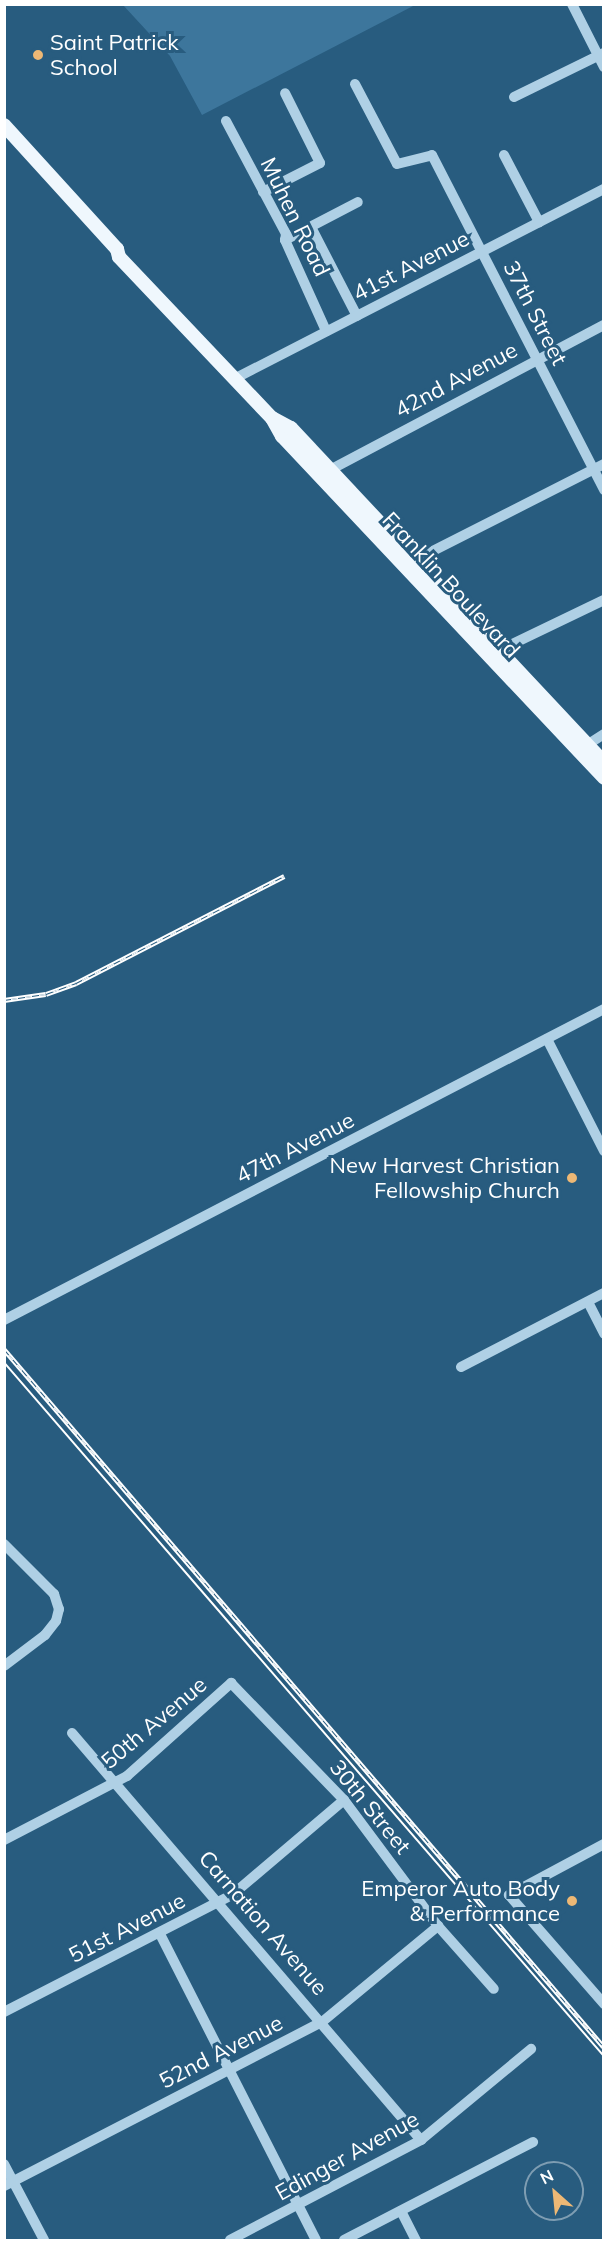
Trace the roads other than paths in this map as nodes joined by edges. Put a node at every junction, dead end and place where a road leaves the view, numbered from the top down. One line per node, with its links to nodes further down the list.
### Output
1 (572, 4): 2 (street)
2 (601, 54): 3 (street); 6 (street)
3 (603, 67)
4 (355, 84): 16 (street, 37th Street)
5 (285, 93): 11 (street)
6 (514, 97)
7 (226, 121): 11 (street, Muhen Road)
8 (6, 129): 21 (main road, Franklin Boulevard)
9 (504, 155): 13 (street)
10 (603, 189): 13 (street, 41st Avenue)
11 (263, 192): 15 (street, Muhen Road)
12 (358, 202): 14 (street)
13 (539, 222): 16 (street, 41st Avenue)
14 (311, 227): 15 (street); 17 (street)
15 (285, 240): 19 (street, Muhen Road)
16 (481, 252): 17 (street, 41st Avenue); 20 (street, 37th Street)
17 (357, 316): 19 (street, 41st Avenue)
18 (603, 325): 20 (street, 42nd Avenue)
19 (326, 332): 21 (street, 41st Avenue)
20 (537, 359): 24 (street, 37th Street); 25 (street, 42nd Avenue)
21 (236, 378): 22 (main road, Franklin Boulevard)
22 (272, 418): 25 (main road, Franklin Boulevard); 34 (main road, Franklin Boulevard)
23 (603, 464): 24 (street)
24 (593, 469): 26 (street, 37th Street); 27 (street)
25 (328, 471): 27 (main road, Franklin Boulevard)
26 (603, 490)
27 (415, 560): 29 (main road, Franklin Boulevard)
28 (603, 600): 29 (street)
29 (500, 650): 30 (main road, Franklin Boulevard)
30 (553, 709): 32 (main road, Franklin Boulevard); 34 (main road)
31 (603, 734): 32 (street)
32 (587, 745): 33 (main road, Franklin Boulevard)
33 (603, 763)
34 (603, 778)
35 (603, 1010): 36 (street, 47th Avenue)
36 (547, 1039): 37 (street); 40 (street, 47th Avenue)
37 (603, 1151)
38 (603, 1293): 39 (street)
39 (588, 1302): 41 (street); 42 (street)
40 (4, 1320)
41 (603, 1334)
42 (461, 1367)
43 (4, 1544): 44 (street)
44 (4, 1666)
45 (231, 1683): 47 (street, 50th Avenue); 48 (street, 30th Street)
46 (72, 1733): 47 (street, Carnation Avenue)
47 (117, 1782): 49 (street, 50th Avenue); 51 (street, Carnation Avenue)
48 (344, 1800): 51 (street, 51st Avenue); 52 (street, 30th Street)
49 (4, 1840)
50 (603, 1844): 55 (street)
51 (219, 1903): 53 (street, 51st Avenue); 57 (street, Carnation Avenue)
52 (438, 1926): 54 (street, 30th Street); 57 (street, 52nd Avenue)
53 (160, 1934): 56 (street, 51st Avenue); 59 (street)
54 (494, 1989)
55 (603, 2004)
56 (4, 2012)
57 (322, 2022): 59 (street, 52nd Avenue); 60 (street, Carnation Avenue)
58 (531, 2049): 60 (street, Edinger Avenue)
59 (229, 2070): 63 (street, 52nd Avenue); 64 (street)
60 (421, 2140): 64 (street, Edinger Avenue)
61 (534, 2142): 65 (street)
62 (4, 2164): 63 (street)
63 (9, 2183): 66 (street)
64 (298, 2205): 67 (street, Edinger Avenue); 68 (street)
65 (401, 2211): 69 (street); 70 (street)
66 (44, 2241)
67 (230, 2241)
68 (316, 2241)
69 (344, 2241)
70 (416, 2241)

